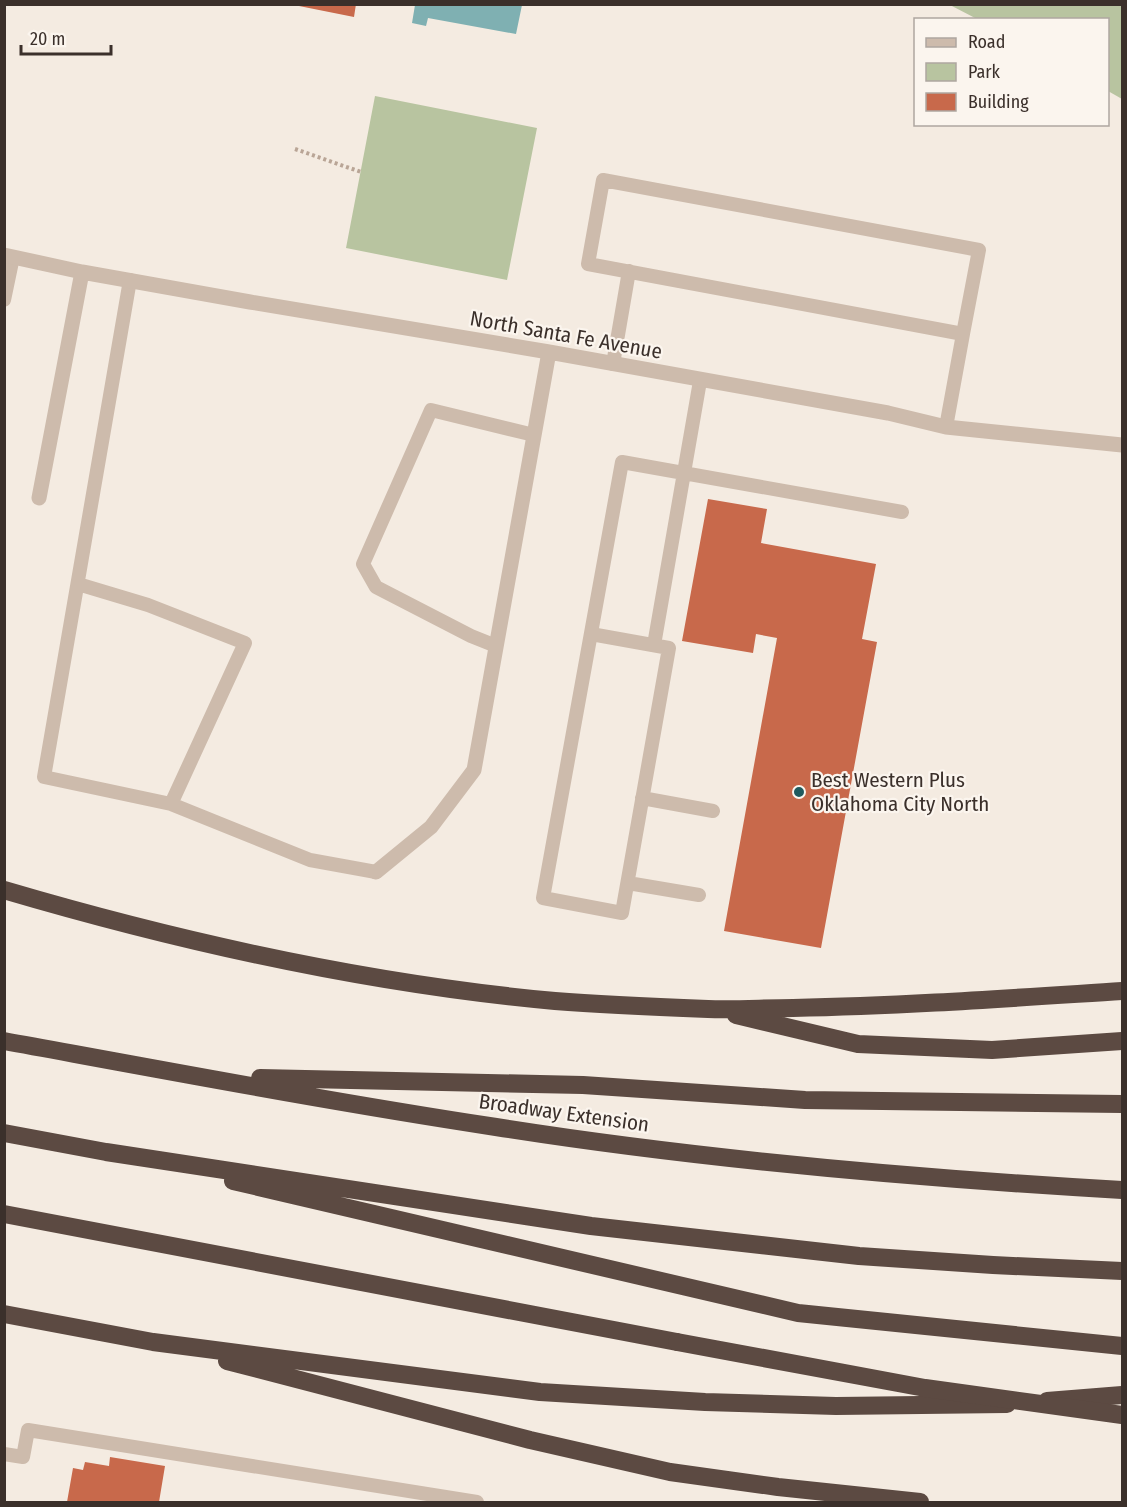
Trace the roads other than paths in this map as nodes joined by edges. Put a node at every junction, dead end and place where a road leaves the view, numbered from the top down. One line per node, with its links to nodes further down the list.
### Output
1 (9, 256): 3 (street, North Santa Fe Avenue); 5 (lane)
2 (629, 271): 6 (lane); 6 (lane); 8 (lane)
3 (82, 272): 4 (street, North Santa Fe Avenue); 14 (street)
4 (130, 280): 7 (street, North Santa Fe Avenue); 16 (lane)
5 (4, 300)
6 (963, 334): 10 (lane)
7 (549, 352): 8 (street, North Santa Fe Avenue); 11 (street)
8 (613, 364): 9 (street, North Santa Fe Avenue)
9 (700, 381): 10 (street, North Santa Fe Avenue); 13 (lane)
10 (946, 427): 12 (street, North Santa Fe Avenue)
11 (534, 435): 19 (street); 19 (lane)
12 (1122, 445)
13 (684, 473): 15 (lane); 17 (lane); 18 (lane)
14 (39, 498)
15 (902, 512)
16 (78, 584): 21 (lane); 21 (lane)
17 (591, 634): 18 (lane); 24 (lane)
18 (654, 645): 20 (lane)
19 (496, 646): 23 (street)
20 (642, 798): 22 (lane); 24 (lane)
21 (171, 804): 23 (lane)
22 (713, 811)
23 (376, 872)
24 (628, 883): 26 (lane)
25 (4, 890): 28 (highway)
26 (699, 895)
27 (1122, 991): 28 (highway)
28 (711, 1009): 30 (highway)
29 (4, 1041): 31 (highway, Broadway Extension)
30 (1122, 1041)
31 (198, 1077): 32 (highway); 35 (highway, Broadway Extension)
32 (1122, 1104)
33 (4, 1133): 34 (highway)
34 (106, 1152): 37 (highway); 40 (highway)
35 (1122, 1190)
36 (4, 1214): 42 (highway, bridge)
37 (1122, 1271)
38 (4, 1314): 39 (highway)
39 (153, 1342): 41 (highway); 45 (highway)
40 (1122, 1346)
41 (1122, 1395)
42 (1122, 1415)
43 (4, 1454): 44 (lane)
44 (477, 1503)
45 (920, 1503)

